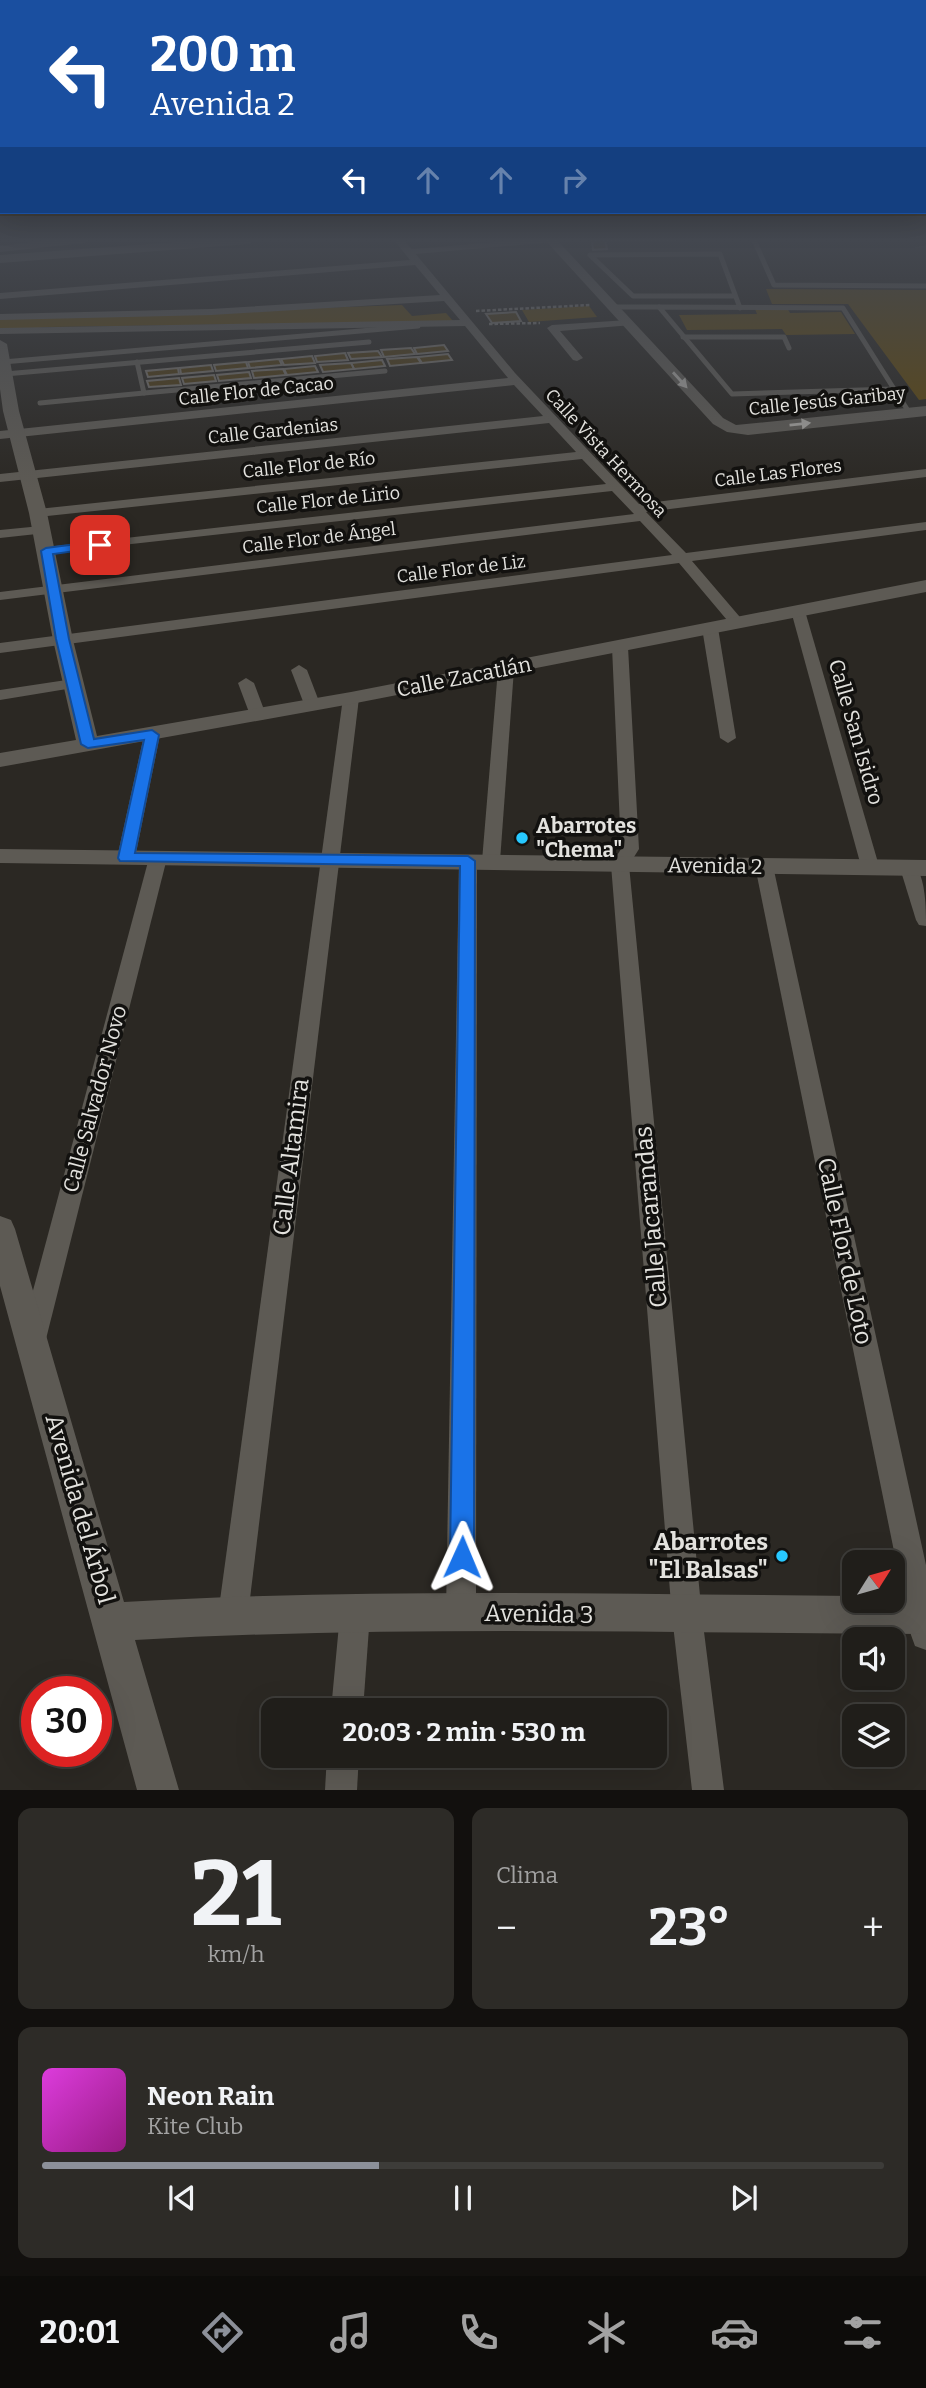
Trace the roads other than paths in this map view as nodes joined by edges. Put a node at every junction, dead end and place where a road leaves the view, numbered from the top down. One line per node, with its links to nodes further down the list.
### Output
1 (467, 323): 16 (street, Calle Vista Hermosa)
2 (628, 323): 22 (street, Calle Jesús Garibay, one-way to 22)
3 (416, 324): 8 (street)
4 (440, 324): 13 (lane)
5 (620, 324): 12 (street)
6 (672, 324): 9 (lane)
7 (853, 324): 17 (lane)
8 (0, 331)
9 (683, 337): 11 (lane); 17 (lane)
10 (369, 342): 14 (lane)
11 (789, 348)
12 (577, 358)
13 (2, 362): 14 (lane); 20 (street)
14 (137, 362): 18 (lane)
15 (386, 371): 18 (lane)
16 (516, 381): 23 (street, Calle Vista Hermosa); 24 (street, Calle Flor de Cacao)
17 (895, 389): 22 (lane)
18 (144, 393): 19 (lane)
19 (40, 403)
20 (5, 411): 24 (street)
21 (926, 411): 22 (street, Calle Jesús Garibay)
22 (909, 412)
23 (550, 419): 25 (street, Calle Vista Hermosa); 27 (street, Calle Gardenias)
24 (8, 434): 27 (street)
25 (584, 455): 29 (street, Calle Vista Hermosa); 31 (street, Calle Flor de Río)
26 (926, 473): 30 (street, Calle Las Flores)
27 (27, 475): 28 (street, Calle Gardenias); 31 (street)
28 (0, 478)
29 (614, 487): 30 (street, Calle Vista Hermosa); 34 (street, Calle Flor de Lirio)
30 (638, 513): 35 (street, Calle Vista Hermosa); 37 (street, Calle Flor de Ángel)
31 (39, 521): 33 (street, Calle Flor de Río); 34 (street)
32 (926, 526): 35 (street, Calle Flor de Liz)
33 (0, 534)
34 (46, 551): 37 (street)
35 (683, 559): 40 (street, Calle Vista Hermosa); 42 (street, Calle Flor de Liz)
36 (926, 586): 39 (street, Calle Zacatlán)
37 (52, 590): 38 (street, Calle Flor de Ángel); 42 (street)
38 (0, 596)
39 (798, 611): 40 (street, Calle Zacatlán); 64 (street, Calle San Isidro)
40 (737, 622): 41 (street, Calle Zacatlán)
41 (710, 628): 43 (street, Calle Zacatlán); 54 (street)
42 (63, 639): 44 (street, Calle Flor de Liz); 48 (street)
43 (620, 647): 45 (street, Calle Zacatlán); 62 (street, Calle Jacarandas)
44 (0, 648)
45 (506, 669): 50 (street, Calle Zacatlán); 61 (street)
46 (299, 670): 51 (street)
47 (246, 683): 52 (street)
48 (73, 684): 49 (street); 55 (street)
49 (0, 695)
50 (351, 698): 51 (street, Calle Zacatlán); 60 (street, Calle Altamira)
51 (312, 704): 52 (street, Calle Zacatlán)
52 (258, 715): 53 (street, Calle Zacatlán)
53 (152, 735): 55 (street, Calle Zacatlán); 58 (street)
54 (728, 738)
55 (88, 744): 56 (street, Calle Zacatlán)
56 (0, 761)
57 (0, 856): 58 (street, Avenida 2)
58 (126, 858): 59 (street, Avenida 2)
59 (158, 858): 60 (street, Avenida 2); 68 (street, Calle Salvador Novo)
60 (329, 860): 61 (street, Avenida 2); 71 (street, Calle Altamira)
61 (479, 861): 62 (street, Avenida 2); 69 (street)
62 (620, 865): 63 (street, Avenida 2); 72 (street, Calle Jacarandas)
63 (764, 866): 64 (street, Avenida 2); 74 (street, Calle Flor de Loto)
64 (870, 866): 65 (street, Avenida 2)
65 (918, 868): 66 (street)
66 (926, 920)
67 (0, 1229): 68 (street, Avenida del Árbol)
68 (32, 1340): 73 (street, Avenida del Árbol)
69 (461, 1612): 70 (street, Avenida 3); 72 (street, Avenida 3)
70 (355, 1614): 71 (street, Avenida 3); 75 (street)
71 (233, 1615): 73 (street, Avenida 3)
72 (687, 1616): 74 (street, Avenida 3); 79 (street, Calle Jacarandas)
73 (111, 1622): 77 (street, Avenida del Árbol)
74 (924, 1622)
75 (348, 1698)
76 (342, 1768): 78 (street)
77 (158, 1790)
78 (341, 1790)
79 (709, 1790)

